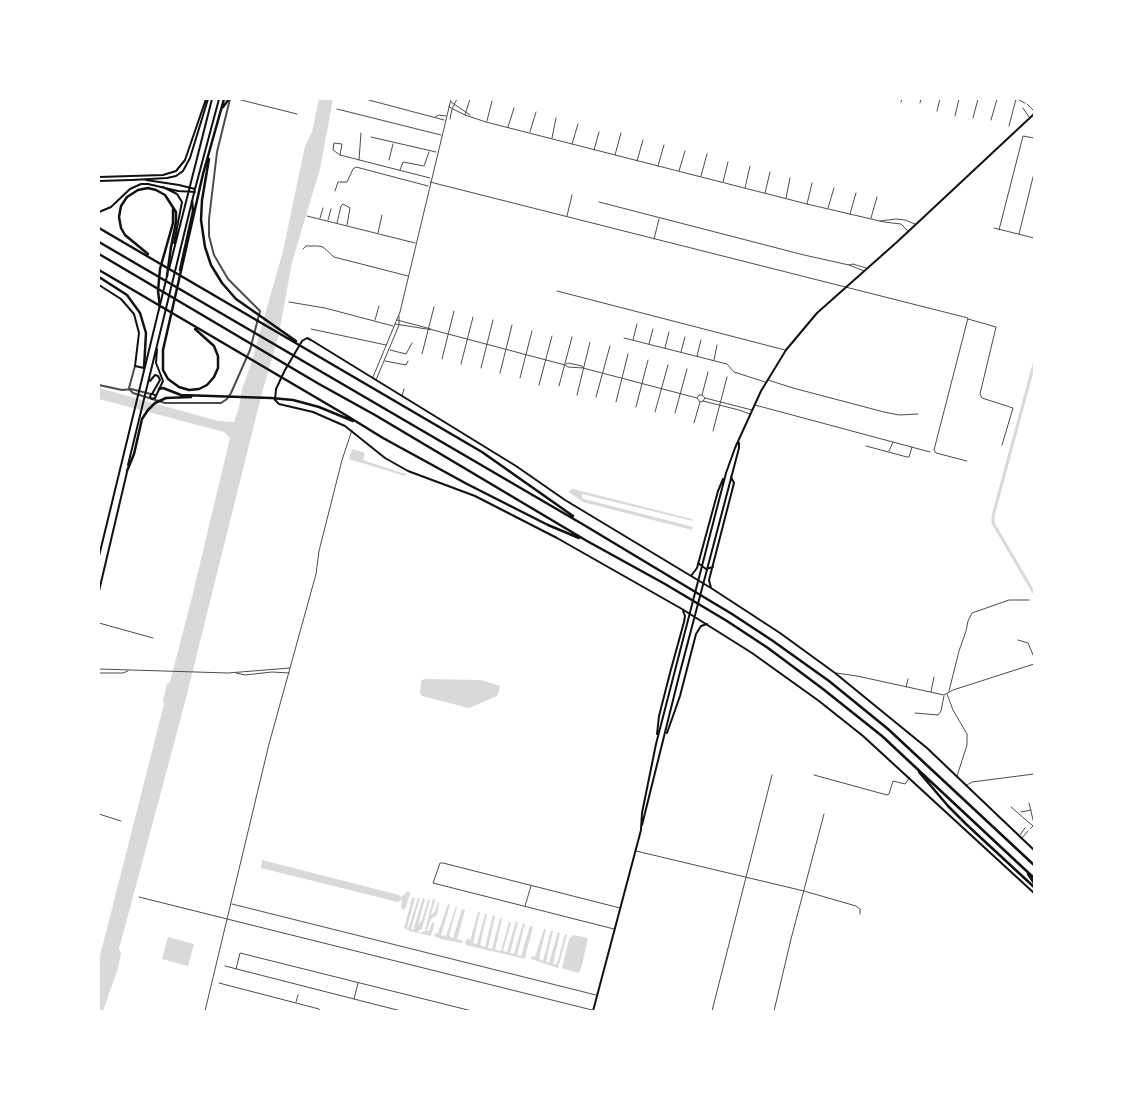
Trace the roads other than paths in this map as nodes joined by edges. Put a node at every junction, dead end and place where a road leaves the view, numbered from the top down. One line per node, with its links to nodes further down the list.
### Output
1 (207, 99): 79 (main road); 83 (main road)
2 (212, 99): 67 (main road)
3 (219, 99): 68 (main road)
4 (224, 99): 24 (highway)
5 (230, 99): 24 (highway); 245 (street)
6 (237, 99): 31 (street)
7 (365, 99): 37 (street)
8 (457, 99): 22 (street)
9 (470, 99): 28 (street)
10 (902, 99): 19 (street)
11 (921, 99): 21 (street)
12 (940, 99): 29 (street)
13 (959, 99): 36 (street)
14 (978, 99): 39 (street)
15 (997, 99): 41 (street)
16 (1016, 99): 20 (street); 45 (street)
17 (450, 100): 22 (street); 23 (street)
18 (492, 101): 43 (street)
19 (901, 102)
20 (1020, 102): 34 (street); 34 (street)
21 (920, 103)
22 (454, 105): 27 (street); 28 (street)
23 (449, 107): 27 (street); 35 (street)
24 (222, 108): 59 (highway)
25 (514, 108): 46 (street)
26 (337, 109): 51 (street)
27 (452, 109): 32 (street); 40 (street)
28 (466, 111): 32 (street); 33 (street)
29 (937, 111)
30 (536, 112): 49 (street)
31 (297, 114)
32 (465, 115): 33 (street)
33 (470, 115): 43 (street)
34 (1033, 115): 122 (main road)
35 (447, 116): 37 (street); 42 (street)
36 (955, 116)
37 (435, 117): 42 (street)
38 (556, 118): 54 (street)
39 (973, 118)
40 (450, 119)
41 (991, 120)
42 (445, 121): 51 (street)
43 (486, 122): 46 (street)
44 (578, 124): 57 (street)
45 (1009, 126)
46 (508, 128): 49 (street)
47 (599, 132): 60 (street)
48 (361, 133): 70 (street)
49 (530, 133): 54 (street)
50 (621, 133): 66 (street)
51 (442, 135): 63 (street)
52 (371, 137): 56 (street)
53 (1034, 138): 126 (street)
54 (551, 139): 57 (street)
55 (643, 140): 71 (street)
56 (393, 144): 62 (street); 69 (street)
57 (572, 145): 60 (street)
58 (664, 145): 73 (street)
59 (210, 150): 161 (highway); 186 (highway)
60 (594, 150): 66 (street)
61 (685, 150): 76 (street)
62 (430, 151): 63 (street); 75 (street)
63 (437, 153): 81 (street)
64 (707, 154): 80 (street)
65 (340, 155): 65 (street); 70 (street)
66 (615, 156): 71 (street)
67 (197, 157): 68 (main road); 94 (main road)
68 (203, 159): 95 (main road)
69 (389, 160)
70 (359, 161): 75 (street)
71 (637, 161): 73 (street)
72 (728, 162): 86 (street)
73 (658, 166): 76 (street)
74 (750, 166): 91 (street)
75 (400, 171): 81 (street)
76 (679, 172): 80 (street)
77 (770, 172): 98 (street)
78 (1034, 173): 129 (street)
79 (99, 177)
80 (701, 177): 86 (street)
81 (430, 178): 85 (street)
82 (790, 178): 101 (street)
83 (132, 180): 84 (main road); 88 (main road)
84 (99, 182)
85 (430, 182): 89 (street); 113 (street)
86 (722, 183): 91 (street)
87 (812, 183): 104 (street)
88 (173, 184): 93 (main road); 94 (main road)
89 (429, 186): 96 (street); 133 (street)
90 (162, 187): 93 (main road); 109 (main road); 134 (main road)
91 (745, 188): 98 (street)
92 (834, 188): 107 (street)
93 (172, 189): 94 (main road)
94 (189, 189): 95 (main road); 134 (main road)
95 (195, 191): 102 (main road)
96 (335, 191)
97 (856, 193): 110 (street)
98 (765, 194): 101 (street)
99 (572, 195): 113 (street)
100 (877, 197): 116 (street)
101 (786, 199): 104 (street)
102 (192, 200): 161 (highway); 191 (main road)
103 (599, 202): 114 (street)
104 (807, 204): 107 (street)
105 (323, 208): 115 (street)
106 (174, 209): 137 (highway); 142 (highway); 150 (highway)
107 (828, 209): 110 (street)
108 (331, 210): 118 (street)
109 (99, 212)
110 (850, 214): 116 (street)
111 (382, 215): 128 (street)
112 (307, 216): 115 (street)
113 (567, 217): 131 (street)
114 (660, 218): 131 (street); 138 (street)
115 (320, 219): 118 (street)
116 (870, 219): 119 (street)
117 (905, 220): 119 (street); 121 (street); 122 (street)
118 (328, 221): 120 (street)
119 (880, 221): 121 (street)
120 (336, 223): 123 (street); 123 (street)
121 (900, 224): 127 (street)
122 (916, 224): 127 (main road)
123 (347, 226): 128 (street)
124 (99, 228): 137 (highway)
125 (994, 228): 126 (street)
126 (999, 230): 129 (street)
127 (908, 231): 139 (main road)
128 (378, 233): 133 (street)
129 (1019, 234): 130 (street)
130 (1034, 238)
131 (654, 239): 146 (street)
132 (99, 242): 274 (highway)
133 (416, 243): 143 (street)
134 (174, 248): 142 (main road)
135 (303, 249): 143 (street)
136 (99, 254): 275 (highway)
137 (159, 262): 186 (highway)
138 (849, 265): 139 (street); 141 (street)
139 (866, 269): 141 (main road)
140 (99, 270): 155 (highway)
141 (864, 272): 146 (main road)
142 (167, 276): 150 (main road)
143 (408, 276): 153 (street)
144 (99, 277): 211 (highway)
145 (99, 285): 210 (main road)
146 (845, 288): 156 (street); 195 (main road)
147 (557, 291): 195 (street)
148 (290, 302): 159 (street)
149 (379, 306): 159 (street)
150 (160, 308): 211 (main road)
151 (434, 308): 167 (street)
152 (454, 310): 175 (street)
153 (399, 316): 157 (street); 160 (street)
154 (473, 317): 180 (street)
155 (180, 318): 161 (highway); 260 (highway)
156 (968, 318): 265 (street); 270 (street)
157 (396, 320): 160 (street); 164 (street)
158 (493, 320): 185 (street)
159 (375, 321): 164 (street)
160 (400, 321): 162 (street); 165 (street)
161 (168, 323)
162 (412, 324): 167 (street); 168 (street)
163 (637, 324): 182 (street)
164 (394, 325): 165 (street); 187 (street)
165 (399, 325): 168 (street); 194 (street)
166 (512, 326): 192 (street)
167 (428, 327): 171 (street); 172 (street)
168 (412, 328): 171 (street)
169 (311, 329): 187 (street)
170 (653, 329): 188 (street)
171 (428, 330): 172 (street); 197 (street)
172 (433, 330): 175 (street)
173 (532, 331): 198 (street)
174 (669, 332): 193 (street)
175 (448, 334): 180 (street); 201 (street)
176 (552, 336): 202 (street)
177 (572, 337): 208 (street)
178 (685, 337): 196 (street)
179 (624, 338): 182 (street)
180 (467, 340): 185 (street); 207 (street)
181 (701, 340): 200 (street)
182 (633, 341): 188 (street)
183 (590, 342): 213 (street)
184 (412, 343): 194 (street)
185 (487, 344): 192 (street); 212 (street)
186 (302, 345): 274 (highway)
187 (387, 345): 219 (street)
188 (649, 345): 193 (street)
189 (717, 345): 206 (street)
190 (610, 346): 217 (street)
191 (157, 347): 227 (main road); 231 (main road)
192 (506, 349): 198 (street); 216 (street)
193 (665, 349): 196 (street)
194 (389, 350): 204 (street)
195 (786, 350): 223 (main road)
196 (681, 353): 200 (street)
197 (422, 354)
198 (526, 354): 202 (street); 220 (street)
199 (628, 354): 221 (street)
200 (697, 357): 206 (street)
201 (442, 359)
202 (546, 360): 208 (street); 226 (street)
203 (648, 360): 224 (street)
204 (384, 361): 205 (street); 222 (street)
205 (408, 361)
206 (713, 361): 223 (street)
207 (461, 364)
208 (565, 364): 213 (street); 228 (street)
209 (668, 365): 230 (street)
210 (135, 366): 211 (main road); 229 (street)
211 (144, 368): 276 (main road)
212 (480, 368)
213 (583, 369): 217 (street); 236 (street)
214 (687, 369): 233 (street)
215 (708, 372): 235 (street)
216 (500, 373)
217 (603, 374): 221 (street); 240 (street)
218 (727, 377): 248 (street)
219 (372, 378): 222 (main road); 261 (main road)
220 (520, 378)
221 (622, 378): 224 (street); 246 (street)
222 (376, 380): 239 (main road)
223 (767, 381): 250 (main road); 258 (street)
224 (642, 384): 230 (street); 252 (street)
225 (99, 385): 229 (street)
226 (539, 385)
227 (147, 386): 234 (main road); 271 (main road)
228 (559, 386)
229 (129, 388): 234 (street); 243 (street)
230 (661, 388): 233 (street); 255 (street)
231 (159, 389): 237 (main road); 238 (highway)
232 (404, 390): 239 (street)
233 (680, 393): 241 (street); 256 (street)
234 (152, 394): 237 (main road); 243 (main road)
235 (702, 394): 241 (street); 242 (street)
236 (577, 395)
237 (156, 396): 243 (main road); 245 (street)
238 (200, 396): 260 (highway); 271 (highway)
239 (401, 396): 279 (main road)
240 (596, 397)
241 (697, 398): 247 (street)
242 (705, 398): 244 (street); 248 (street)
243 (152, 399): 245 (street)
244 (704, 401): 247 (street); 249 (street)
245 (159, 402)
246 (616, 402)
247 (700, 402): 259 (street)
248 (720, 402): 249 (street); 251 (street)
249 (720, 405): 253 (street); 262 (street)
250 (755, 405): 254 (main road); 264 (street)
251 (740, 406): 253 (street); 254 (street)
252 (636, 407)
253 (739, 410): 257 (street)
254 (752, 410): 257 (main road)
255 (655, 412)
256 (675, 413)
257 (750, 414): 263 (main road)
258 (918, 414)
259 (694, 423)
260 (358, 424): 275 (highway)
261 (352, 430): 283 (main road); 292 (street)
262 (713, 431)
263 (739, 441): 272 (main road); 273 (main road)
264 (893, 442): 267 (street); 268 (street)
265 (1002, 445)
266 (866, 446): 268 (street)
267 (912, 447): 268 (street); 269 (street)
268 (889, 452)
269 (930, 452)
270 (967, 461)
271 (127, 471): 281 (main road)
272 (726, 473): 277 (main road); 308 (main road)
273 (731, 476): 278 (main road); 309 (main road)
274 (584, 524): 333 (highway)
275 (587, 541): 310 (highway)
276 (99, 556)
277 (698, 563): 278 (main road); 279 (main road)
278 (713, 567): 280 (main road)
279 (691, 576): 280 (main road)
280 (711, 588): 300 (main road)
281 (99, 591)
282 (1029, 600): 305 (street)
283 (682, 609): 285 (main road); 308 (main road)
284 (99, 623): 286 (street)
285 (708, 624): 309 (main road); 315 (main road)
286 (153, 638)
287 (1018, 640): 289 (street)
288 (1034, 644): 289 (street)
289 (1030, 646): 290 (street)
290 (1034, 657)
291 (1034, 666): 305 (street)
292 (290, 668): 298 (street); 299 (street)
293 (99, 669): 294 (street); 296 (street)
294 (114, 669): 295 (street); 297 (street)
295 (129, 670): 297 (street); 298 (street)
296 (99, 673): 297 (street)
297 (114, 673)
298 (233, 673): 299 (street)
299 (289, 673): 343 (street)
300 (835, 673): 303 (street); 314 (main road)
301 (934, 677): 304 (street)
302 (908, 680): 303 (street)
303 (906, 687): 304 (street)
304 (931, 693): 306 (street)
305 (948, 693): 306 (street); 314 (street)
306 (944, 695): 307 (street)
307 (915, 713)
308 (656, 744): 326 (main road)
309 (662, 746): 326 (main road)
310 (913, 765): 334 (highway); 339 (highway)
311 (1034, 774): 316 (street)
312 (772, 775): 335 (street)
313 (814, 775): 315 (street)
314 (956, 776): 316 (main road)
315 (910, 778): 341 (main road)
316 (966, 786): 329 (main road)
317 (1029, 802): 319 (street)
318 (1012, 807): 324 (street)
319 (1031, 810): 320 (street); 325 (street)
320 (1022, 812)
321 (99, 814): 323 (street)
322 (824, 814): 340 (street)
323 (122, 821)
324 (1030, 823): 325 (street); 329 (street)
325 (1034, 824): 327 (street)
326 (641, 829): 331 (main road)
327 (1030, 829)
328 (1028, 831): 330 (street)
329 (1019, 836): 330 (main road)
330 (1022, 838): 332 (main road)
331 (635, 850): 335 (street); 345 (main road)
332 (1034, 850)
333 (1034, 864)
334 (1025, 869): 336 (highway); 337 (highway)
335 (747, 877): 340 (street); 365 (street)
336 (1034, 878)
337 (1034, 883)
338 (531, 885): 344 (street); 344 (street); 345 (street)
339 (1034, 888)
340 (804, 891): 346 (street); 366 (street)
341 (1034, 893)
342 (139, 897): 347 (street)
343 (231, 904): 347 (street); 354 (street)
344 (525, 907): 348 (street)
345 (620, 908): 348 (main road)
346 (860, 914)
347 (228, 918): 358 (street); 364 (street)
348 (614, 930): 354 (main road)
349 (225, 966): 350 (street)
350 (236, 969): 351 (street); 355 (street)
351 (358, 982): 355 (street); 357 (street)
352 (219, 983): 356 (street)
353 (298, 995): 356 (street)
354 (597, 995): 364 (main road)
355 (354, 999): 361 (street)
356 (296, 1003): 359 (street)
357 (454, 1006): 362 (street); 363 (street)
358 (205, 1011)
359 (320, 1011): 360 (street)
360 (323, 1011)
361 (400, 1011)
362 (453, 1011)
363 (472, 1011)
364 (593, 1011)
365 (712, 1011)
366 (774, 1011)

